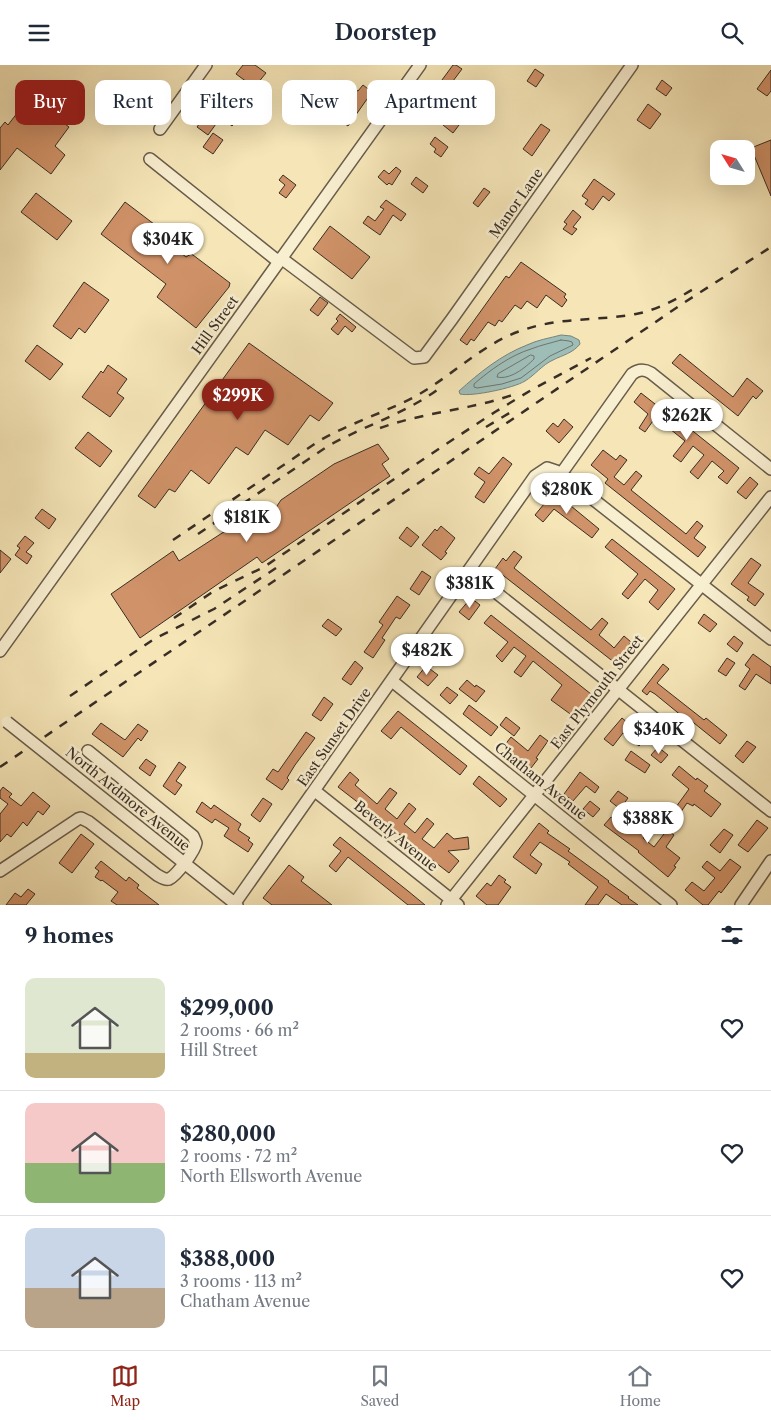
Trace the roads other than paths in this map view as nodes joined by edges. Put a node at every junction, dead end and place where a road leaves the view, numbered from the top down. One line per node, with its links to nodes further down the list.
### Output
1 (206, 65): 4 (street)
2 (420, 65): 6 (street, Hill Street)
3 (632, 65): 6 (street, Manor Lane)
4 (160, 129)
5 (150, 159): 6 (street)
6 (280, 260): 13 (street, Hill Street)
7 (771, 469): 8 (street)
8 (561, 474): 10 (street, East Sunset Drive); 11 (street)
9 (771, 497): 11 (street, East Plymouth Street)
10 (469, 571): 14 (street, East Sunset Drive); 15 (street)
11 (701, 585): 12 (street); 15 (street, East Plymouth Street)
12 (771, 639)
13 (0, 651)
14 (392, 681): 18 (street, East Sunset Drive); 19 (street, Chatham Avenue)
15 (618, 690): 19 (street, East Plymouth Street); 20 (street)
16 (3, 719): 22 (street, North Ardmore Avenue, bridge)
17 (88, 751): 22 (street)
18 (315, 791): 24 (street, Beverly Avenue); 25 (street, East Sunset Drive)
19 (534, 795): 24 (street, East Plymouth Street); 26 (street, Chatham Avenue)
20 (771, 811)
21 (771, 861): 27 (street)
22 (184, 863): 23 (street); 25 (street, North Ardmore Avenue)
23 (0, 871)
24 (452, 903)
25 (236, 904)
26 (671, 905)
27 (740, 905)

